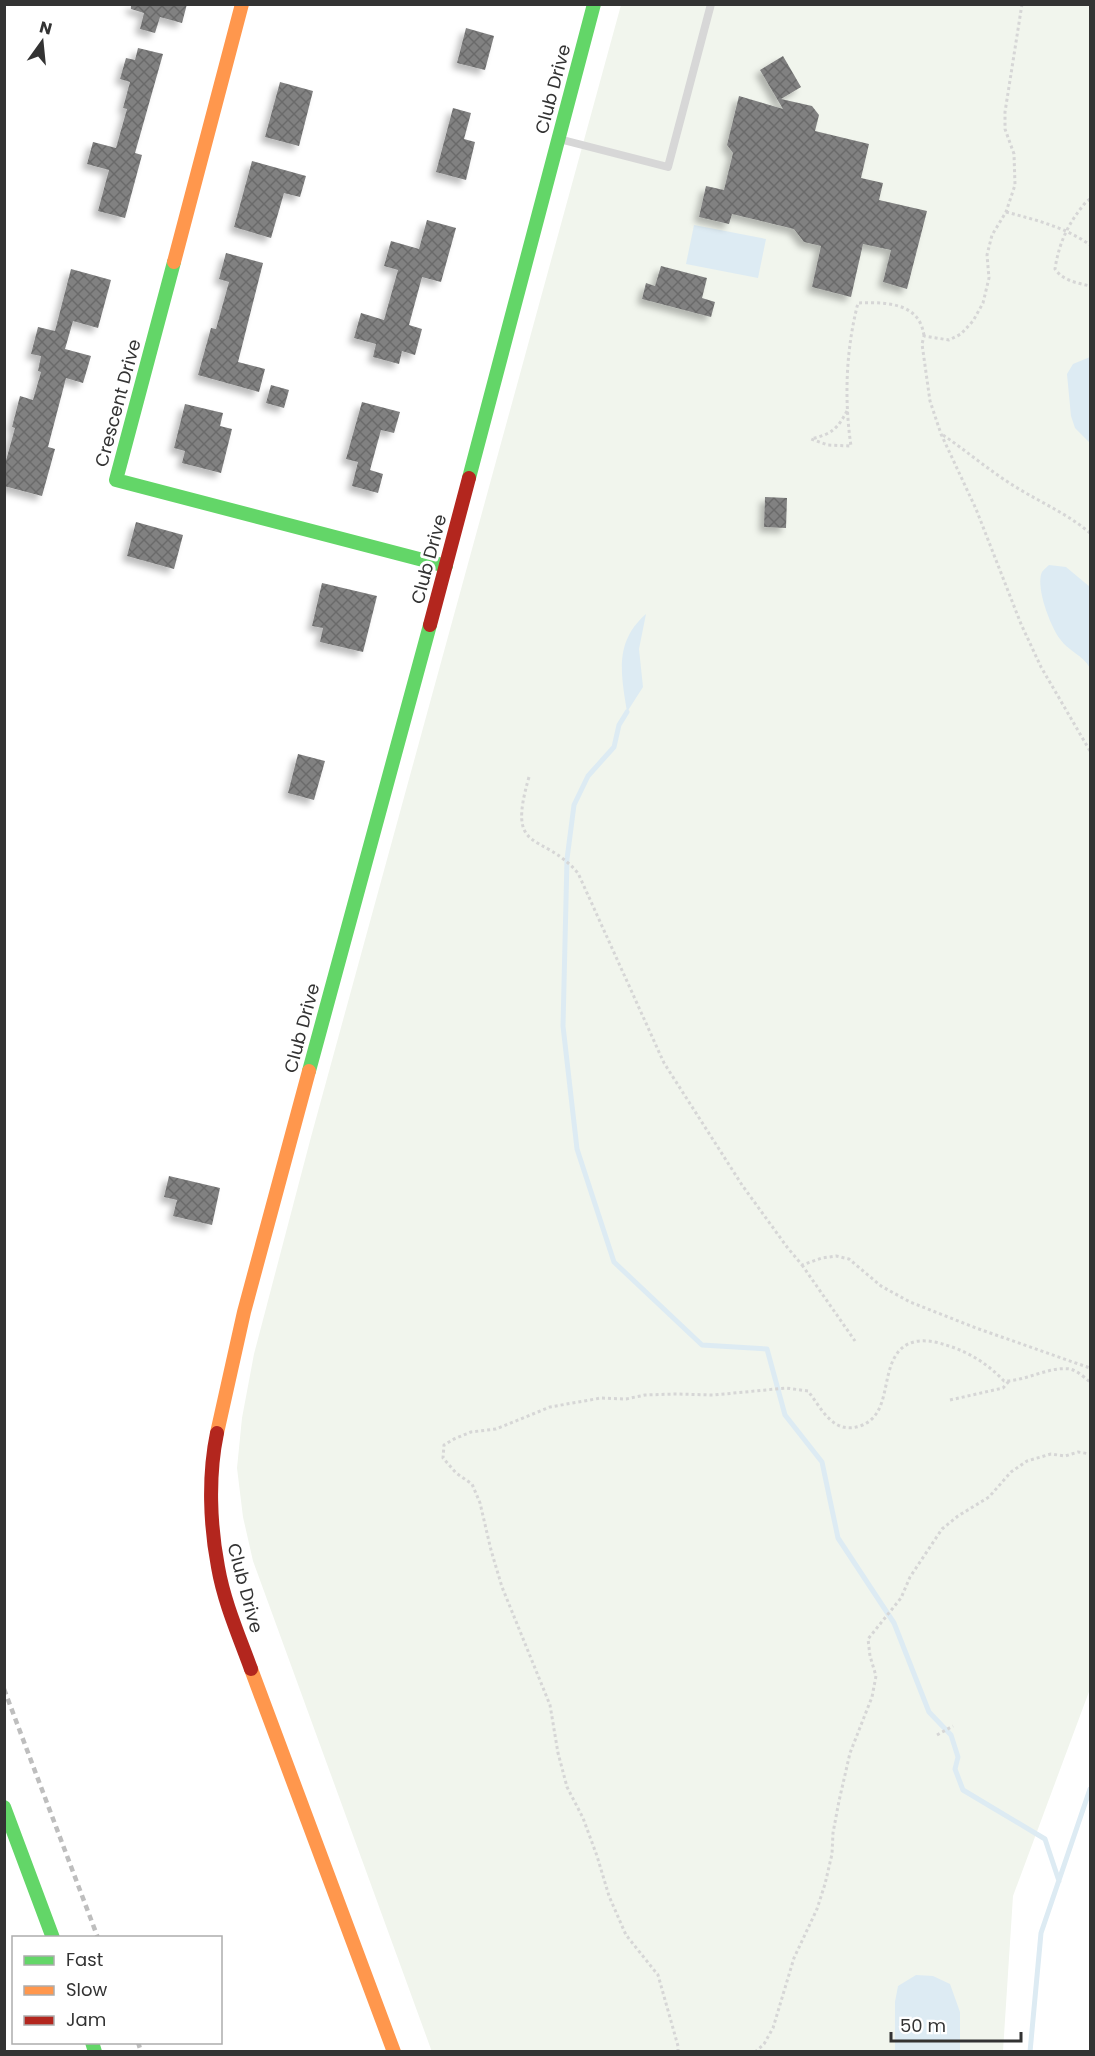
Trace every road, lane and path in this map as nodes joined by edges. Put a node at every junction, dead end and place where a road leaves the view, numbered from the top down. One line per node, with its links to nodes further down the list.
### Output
1 (242, 4): 15 (street, Crescent Drive)
2 (594, 4): 5 (street, Club Drive)
3 (711, 4): 5 (lane)
4 (1022, 4): 7 (path)
5 (559, 139): 15 (street, Club Drive)
6 (1090, 199): 8 (path)
7 (1006, 212): 8 (path); 11 (path)
8 (1066, 231): 9 (path); 10 (path)
9 (1090, 245)
10 (1090, 286)
11 (924, 336): 12 (path); 13 (path)
12 (847, 411): 12 (path)
13 (941, 434): 14 (path); 16 (path)
14 (1090, 533)
15 (446, 566): 29 (street, Club Drive)
16 (1090, 751)
17 (529, 777): 18 (path)
18 (802, 1265): 19 (path); 20 (path)
19 (855, 1341)
20 (1090, 1368)
21 (1009, 1381): 22 (path); 23 (path); 30 (path)
22 (1090, 1382)
23 (950, 1400)
24 (1090, 1454): 31 (path)
25 (953, 1726): 26 (path)
26 (938, 1735)
27 (4, 1807): 28 (street)
28 (52, 1936)
29 (394, 2052)
30 (678, 2052)
31 (755, 2052)

